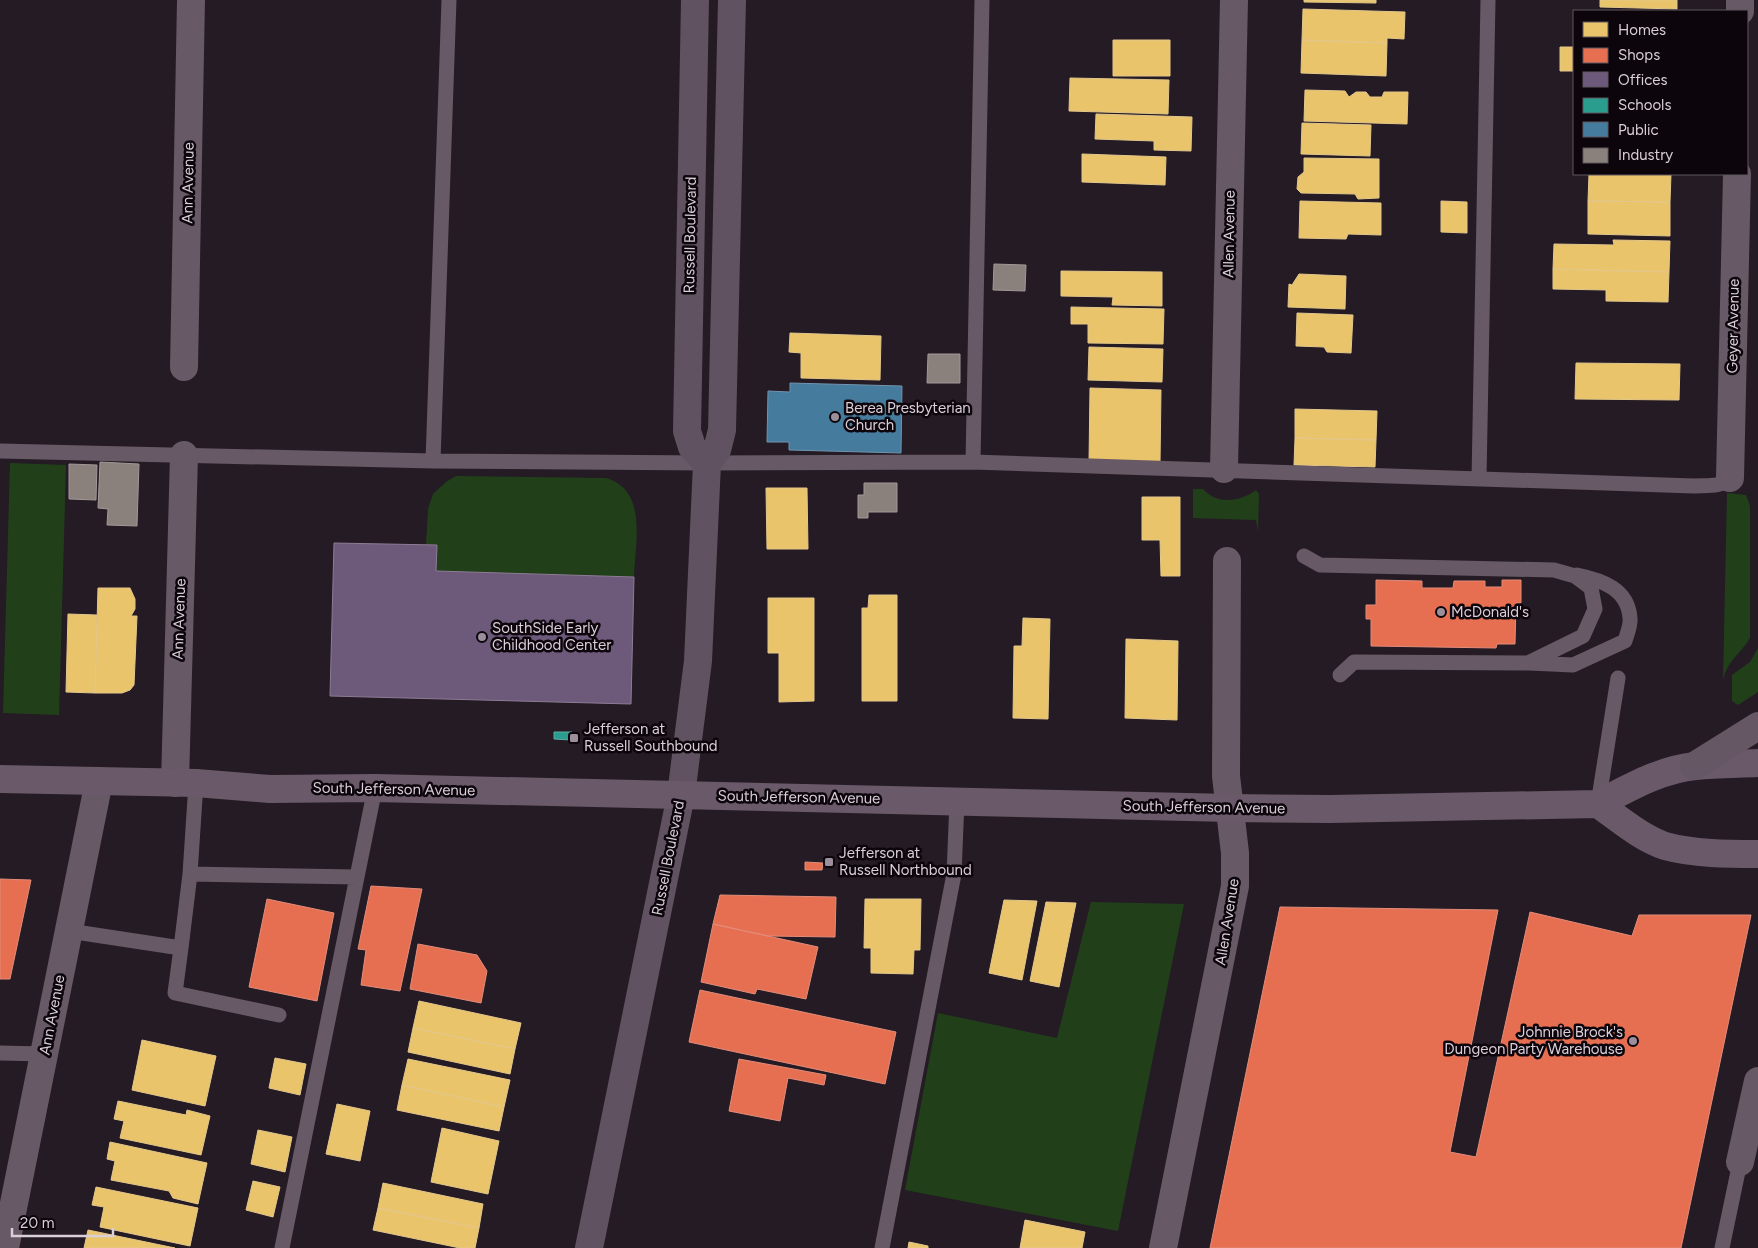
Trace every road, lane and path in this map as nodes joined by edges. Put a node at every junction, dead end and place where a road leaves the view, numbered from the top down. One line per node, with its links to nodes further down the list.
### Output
1 (191, 0): 9 (street, Ann Avenue)
2 (449, 0): 12 (lane)
3 (695, 0): 14 (main road, Russell Boulevard)
4 (732, 0): 14 (main road, Russell Boulevard)
5 (982, 0): 13 (lane)
6 (1234, 0): 15 (street, Allen Avenue)
7 (1488, 0): 17 (lane)
8 (1736, 175): 16 (street, Geyer Avenue)
9 (184, 367)
10 (0, 451): 11 (lane)
11 (184, 456): 12 (lane); 29 (street, Ann Avenue)
12 (433, 461): 14 (lane)
13 (973, 462): 14 (lane); 15 (lane)
14 (707, 464): 31 (main road, Russell Boulevard)
15 (1224, 469): 17 (lane)
16 (1730, 478): 17 (lane)
17 (1479, 479)
18 (1304, 556): 20 (lane)
19 (1227, 561): 34 (street, Allen Avenue)
20 (1554, 570): 21 (lane); 21 (lane)
21 (1528, 663): 22 (lane)
22 (1340, 675)
23 (1618, 678): 33 (lane)
24 (1758, 726): 26 (highway)
25 (1758, 764): 26 (main road, South Jefferson Avenue)
26 (1694, 766): 33 (main road, South Jefferson Avenue)
27 (0, 779): 28 (main road, South Jefferson Avenue)
28 (99, 781): 29 (main road, South Jefferson Avenue); 38 (street, Ann Avenue)
29 (185, 783): 30 (main road, South Jefferson Avenue); 36 (lane)
30 (375, 788): 31 (main road, South Jefferson Avenue); 37 (lane)
31 (681, 795): 32 (main road, South Jefferson Avenue); 47 (main road, Russell Boulevard)
32 (957, 801): 34 (main road, South Jefferson Avenue); 48 (lane)
33 (1598, 804): 34 (main road, South Jefferson Avenue); 35 (main road)
34 (1230, 808): 49 (street, Allen Avenue)
35 (1758, 854)
36 (190, 874): 37 (lane); 39 (lane)
37 (357, 877): 46 (lane)
38 (70, 931): 39 (lane); 42 (street, Ann Avenue)
39 (181, 948): 40 (lane)
40 (279, 1016)
41 (0, 1053): 42 (lane)
42 (44, 1054): 45 (street, Ann Avenue)
43 (1758, 1081): 44 (street)
44 (1740, 1162): 50 (lane)
45 (6, 1248)
46 (282, 1248)
47 (589, 1248)
48 (882, 1248)
49 (1163, 1248)
50 (1722, 1248)

